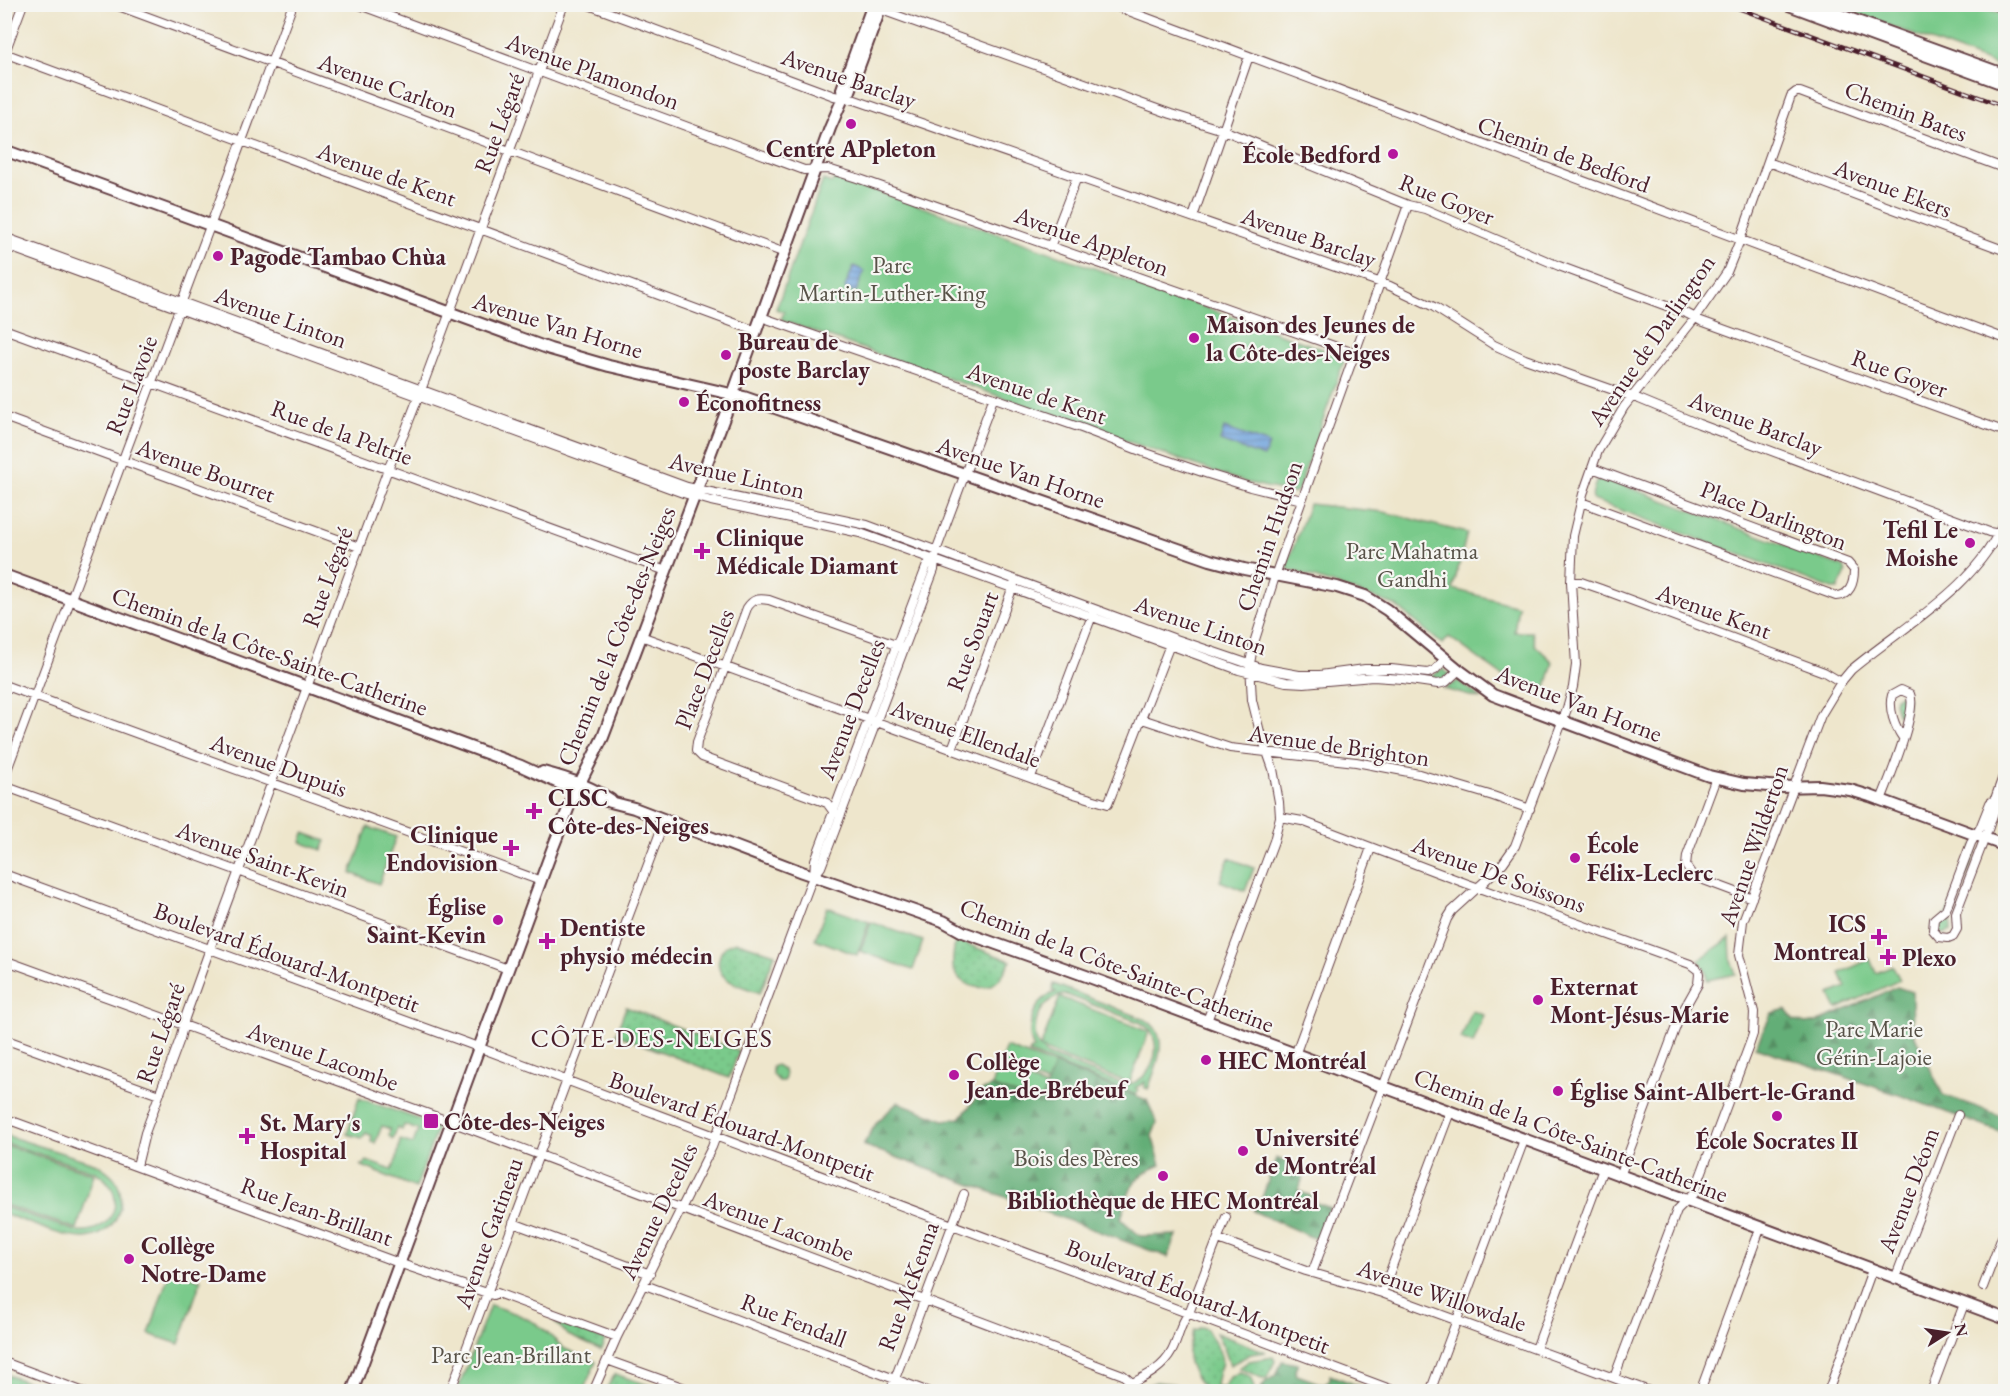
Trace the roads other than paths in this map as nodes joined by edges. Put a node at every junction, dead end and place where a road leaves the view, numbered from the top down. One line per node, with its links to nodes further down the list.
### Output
1 (23, 4): 13 (street)
2 (112, 4): 15 (street, Avenue Carlton)
3 (293, 4): 15 (street, Rue Lavoie)
4 (357, 4): 16 (street, Avenue Plamondon)
5 (564, 4): 16 (street, Rue Légaré)
6 (586, 4): 20 (street, Avenue Barclay)
7 (1110, 4): 14 (street, Chemin de Bedford)
8 (1786, 4): 18 (main road)
9 (1810, 4): 17 (main road)
10 (1991, 4): 12 (street)
11 (877, 6): 20 (main road, Chemin de la Côte-des-Neiges); 21 (street, Rue Goyer)
12 (2006, 10)
13 (5, 54): 22 (street, Avenue de Kent)
14 (1249, 56): 21 (street); 34 (street, Chemin de Bedford)
15 (271, 63): 22 (street, Rue Lavoie); 24 (street, Avenue Carlton)
16 (539, 71): 24 (street, Rue Légaré); 27 (street, Avenue Plamondon)
17 (2006, 75)
18 (2006, 85)
19 (1793, 93): 25 (street, Avenue de Darlington); 26 (street, Chemin Bates)
20 (843, 98): 27 (main road, Chemin de la Côte-des-Neiges); 28 (street, Avenue Barclay)
21 (1222, 130): 29 (street, Rue Goyer); 30 (street)
22 (242, 141): 31 (street, Rue Lavoie); 32 (street, Avenue de Kent)
23 (4, 150): 31 (main road, Avenue Van Horne)
24 (510, 151): 32 (street, Rue Légaré); 38 (street, Avenue Carlton)
25 (1768, 162): 34 (street, Avenue de Darlington); 37 (street, Avenue Ekers)
26 (2006, 169)
27 (815, 170): 36 (street, Avenue Appleton); 38 (main road, Chemin de la Côte-des-Neiges)
28 (1077, 177): 30 (street, Avenue Barclay); 36 (street)
29 (1408, 205): 39 (street, Chemin Hudson); 43 (street, Rue Goyer)
30 (1193, 218): 39 (street, Avenue Barclay)
31 (211, 225): 40 (street, Rue Lavoie); 41 (main road, Avenue Van Horne)
32 (480, 230): 41 (street, Rue Légaré); 45 (street, Avenue de Kent)
33 (4, 237): 40 (street, Avenue Linton)
34 (1740, 240): 43 (street, Avenue de Darlington); 46 (street, Chemin de Bedford)
35 (4, 245): 40 (street, Avenue Linton)
36 (1050, 247): 47 (street, Avenue Appleton)
37 (2006, 251)
38 (785, 253): 42 (main road, Chemin de la Côte-des-Neiges)
39 (1380, 283): 47 (street, Chemin Hudson); 51 (street, Avenue Barclay)
40 (181, 305): 48 (street, Rue Lavoie); 49 (street, Avenue Linton)
41 (449, 313): 49 (street, Rue Légaré); 50 (main road, Avenue Van Horne)
42 (761, 317): 45 (main road, Chemin de la Côte-des-Neiges); 52 (street, Avenue de Kent)
43 (1695, 318): 51 (street, Avenue de Darlington); 54 (street, Rue Goyer)
44 (4, 329): 48 (street, Rue de la Peltrie)
45 (756, 331): 50 (main road, Chemin de la Côte-des-Neiges)
46 (2006, 339)
47 (1354, 353): 60 (street, Chemin Hudson)
48 (152, 383): 55 (street, Rue Lavoie); 57 (street, Rue de la Peltrie)
49 (419, 393): 57 (street, Rue Légaré); 59 (street, Avenue Linton)
50 (733, 394): 58 (main road, Avenue Van Horne); 59 (main road, Chemin de la Côte-des-Neiges)
51 (1632, 396): 56 (street, Avenue de Darlington); 63 (street, Avenue Barclay)
52 (993, 399): 58 (street, Avenue Decelles); 60 (street, Avenue de Kent)
53 (4, 417): 55 (street, Avenue Bourret)
54 (2006, 432)
55 (123, 460): 64 (street, Avenue Bourret); 71 (street, Rue Lavoie)
56 (1592, 468): 61 (street, Avenue de Darlington); 61 (street, Place Darlington)
57 (387, 469): 64 (street, Rue Légaré); 66 (street, Rue de la Peltrie)
58 (965, 474): 65 (street, Avenue Decelles); 68 (main road, Avenue Van Horne)
59 (695, 493): 65 (street, Avenue Linton); 66 (main road, Chemin de la Côte-des-Neiges)
60 (1302, 500): 68 (street, Chemin Hudson)
61 (1581, 502): 69 (street, Avenue de Darlington)
62 (2006, 517): 63 (street, Avenue Wilderton)
63 (2002, 534): 83 (street, Avenue Wilderton)
64 (359, 547): 85 (street, Rue Légaré)
65 (935, 555): 70 (street, Avenue Linton); 76 (street, Avenue Decelles)
66 (666, 571): 74 (main road, Chemin de la Côte-des-Neiges)
67 (4, 575): 71 (main road, Chemin de la Côte-Sainte-Catherine)
68 (1276, 575): 77 (main road, Avenue Van Horne); 78 (street, Chemin Hudson)
69 (1571, 582): 83 (street, Avenue Kent); 89 (street, Avenue de Darlington)
70 (1015, 584): 72 (street, Avenue Linton); 73 (street, Avenue Linton); 91 (street, Rue Souart)
71 (72, 600): 85 (main road, Chemin de la Côte-Sainte-Catherine); 86 (street, Rue Lavoie)
72 (1095, 609): 73 (street); 75 (street, Avenue Linton)
73 (1092, 617): 75 (street, Avenue Linton); 94 (street)
74 (641, 636): 79 (street, Avenue Ellendale); 99 (main road, Chemin de la Côte-des-Neiges)
75 (1172, 641): 78 (street, Avenue Linton); 81 (street, Avenue Linton); 87 (street)
76 (900, 647): 79 (street, Place Decelles); 88 (street, Avenue Decelles)
77 (1445, 659): 80 (main road, Avenue Van Horne); 82 (street, Avenue Linton)
78 (1250, 664): 81 (street, Chemin Hudson); 82 (street, Avenue Linton)
79 (726, 666): 88 (street, Avenue Ellendale); 103 (street, Place Decelles)
80 (1459, 670): 82 (street, Avenue Linton); 89 (main road, Avenue Van Horne)
81 (1250, 674): 82 (street, Avenue Linton); 92 (street, Chemin Hudson)
82 (1403, 674)
83 (1841, 682): 100 (street, Avenue Wilderton)
84 (4, 685): 86 (street, Avenue Dupuis)
85 (308, 687): 97 (street, Rue Légaré); 99 (main road, Chemin de la Côte-Sainte-Catherine)
86 (35, 696): 96 (street, Rue Lavoie); 97 (street, Avenue Dupuis)
87 (1142, 719): 92 (street, Avenue de Brighton); 94 (street, Avenue Ellendale)
88 (872, 720): 91 (street, Avenue Ellendale); 103 (street, Avenue Decelles)
89 (1563, 721): 95 (main road, Avenue Van Horne); 102 (street, Avenue de Darlington)
90 (1904, 738): 90 (street); 101 (street)
91 (952, 749): 94 (street, Avenue Ellendale)
92 (1267, 752): 102 (street, Avenue de Brighton); 104 (street, Chemin Hudson)
93 (2006, 768): 106 (street)
94 (1031, 777)
95 (1716, 777): 100 (main road, Avenue Van Horne); 114 (street)
96 (4, 778)
97 (273, 783): 109 (street, Rue Légaré); 112 (street, Avenue Dupuis)
98 (4, 786): 109 (street, Avenue Saint-Kevin)
99 (578, 787): 105 (main road, Chemin de la Côte-Sainte-Catherine); 112 (main road, Chemin de la Côte-des-Neiges)
100 (1793, 787): 101 (main road, Avenue Van Horne); 114 (street, Avenue Wilderton)
101 (1881, 800): 106 (main road, Avenue Van Horne)
102 (1530, 809): 113 (street, Avenue de Darlington)
103 (837, 813): 111 (street, Avenue Decelles)
104 (1280, 817): 108 (street, Avenue De Soissons); 118 (street, Chemin Hudson)
105 (664, 819): 111 (main road, Chemin de la Côte-Sainte-Catherine); 123 (street, Avenue Gatineau)
106 (1980, 837): 106 (street); 107 (main road, Avenue Van Horne)
107 (2006, 846)
108 (1371, 848): 113 (street, Avenue De Soissons); 122 (street)
109 (239, 872): 115 (street, Rue Légaré); 117 (street, Avenue Saint-Kevin)
110 (4, 874): 115 (street, Boulevard Édouard-Montpetit)
111 (814, 876): 118 (main road, Chemin de la Côte-Sainte-Catherine); 130 (street, Avenue Decelles)
112 (541, 881): 117 (main road, Chemin de la Côte-des-Neiges)
113 (1478, 887): 124 (street, Avenue de Darlington); 135 (street, Avenue De Soissons)
114 (1752, 898): 137 (street, Avenue Wilderton)
115 (210, 950): 119 (street, Rue Légaré); 121 (street, Boulevard Édouard-Montpetit)
116 (4, 960): 119 (street, Avenue Lacombe)
117 (508, 969): 121 (main road, Chemin de la Côte-des-Neiges)
118 (1207, 1021): 122 (main road, Chemin de la Côte-Sainte-Catherine)
119 (184, 1026): 125 (street, Rue Légaré); 129 (street, Avenue Lacombe)
120 (4, 1039): 125 (street)
121 (478, 1048): 123 (street, Boulevard Édouard-Montpetit); 129 (main road, Chemin de la Côte-des-Neiges)
122 (1295, 1055): 124 (main road, Chemin de la Côte-Sainte-Catherine)
123 (566, 1081): 130 (street, Boulevard Édouard-Montpetit); 132 (street, Avenue Gatineau)
124 (1382, 1087): 126 (main road, Chemin de la Côte-Sainte-Catherine); 147 (street, Avenue de Darlington)
125 (159, 1095): 133 (street, Rue Légaré)
126 (1450, 1112): 131 (main road, Chemin de la Côte-Sainte-Catherine); 153 (street)
127 (1958, 1115): 149 (street, Avenue Déom)
128 (4, 1118): 133 (street, Rue Jean-Brillant)
129 (451, 1123): 132 (street, Avenue Lacombe); 145 (main road, Chemin de la Côte-des-Neiges)
130 (716, 1137): 138 (street, Avenue Decelles); 141 (street, Boulevard Édouard-Montpetit)
131 (1524, 1140): 134 (main road, Chemin de la Côte-Sainte-Catherine); 158 (street)
132 (538, 1155): 138 (street, Avenue Lacombe); 140 (street, Avenue Gatineau)
133 (137, 1166): 145 (street, Rue Jean-Brillant)
134 (1604, 1169): 135 (main road, Chemin de la Côte-Sainte-Catherine); 160 (street)
135 (1620, 1176): 137 (main road, Chemin de la Côte-Sainte-Catherine)
136 (963, 1194): 141 (street, Rue McKenna)
137 (1686, 1200): 142 (main road, Chemin de la Côte-Sainte-Catherine); 163 (street, Avenue Wilderton)
138 (682, 1209): 148 (street, Avenue Decelles); 154 (street, Avenue Lacombe)
139 (1226, 1217): 144 (street)
140 (513, 1222): 148 (street); 152 (street, Avenue Gatineau)
141 (952, 1225): 154 (street, Rue McKenna); 156 (street, Boulevard Édouard-Montpetit)
142 (1760, 1229): 146 (main road, Chemin de la Côte-Sainte-Catherine); 177 (street)
143 (2006, 1232): 151 (street)
144 (1218, 1239): 147 (street, Avenue Willowdale); 156 (street)
145 (400, 1262): 152 (street, Rue Jean-Brillant); 166 (main road, Chemin de la Côte-des-Neiges)
146 (1872, 1270): 149 (main road, Chemin de la Côte-Sainte-Catherine); 178 (street)
147 (1312, 1273): 153 (street, Avenue Willowdale)
148 (650, 1274): 150 (street, Avenue Decelles)
149 (1895, 1279): 155 (main road, Chemin de la Côte-Sainte-Catherine)
150 (645, 1285): 159 (street, Avenue Decelles); 164 (street, Rue Fendall)
151 (1983, 1287)
152 (487, 1293): 159 (street, Rue Jean-Brillant); 168 (street, Avenue Gatineau)
153 (1382, 1293): 158 (street, Avenue Willowdale)
154 (924, 1300): 164 (street, Rue McKenna); 165 (street, Avenue Lacombe)
155 (1964, 1304): 157 (main road, Chemin de la Côte-Sainte-Catherine); 179 (street)
156 (1189, 1313): 165 (street); 174 (street, Boulevard Édouard-Montpetit)
157 (2006, 1319)
158 (1456, 1320): 160 (street, Avenue Willowdale); 175 (street)
159 (617, 1337): 161 (street, Avenue Decelles)
160 (1536, 1349): 163 (street, Avenue Willowdale)
161 (607, 1360): 169 (street, Avenue Decelles); 170 (street)
162 (4, 1362): 167 (street)
163 (1614, 1378): 176 (street, Avenue Willowdale)
164 (895, 1379): 171 (street, Rue McKenna); 172 (street, Rue Fendall)
165 (1132, 1383): 173 (street)
166 (352, 1391)
167 (84, 1392)
168 (450, 1392)
169 (593, 1392)
170 (696, 1392)
171 (890, 1392)
172 (929, 1392)
173 (1115, 1392)
174 (1398, 1392)
175 (1430, 1392)
176 (1652, 1392)
177 (1700, 1392)
178 (1828, 1392)
179 (1931, 1392)

